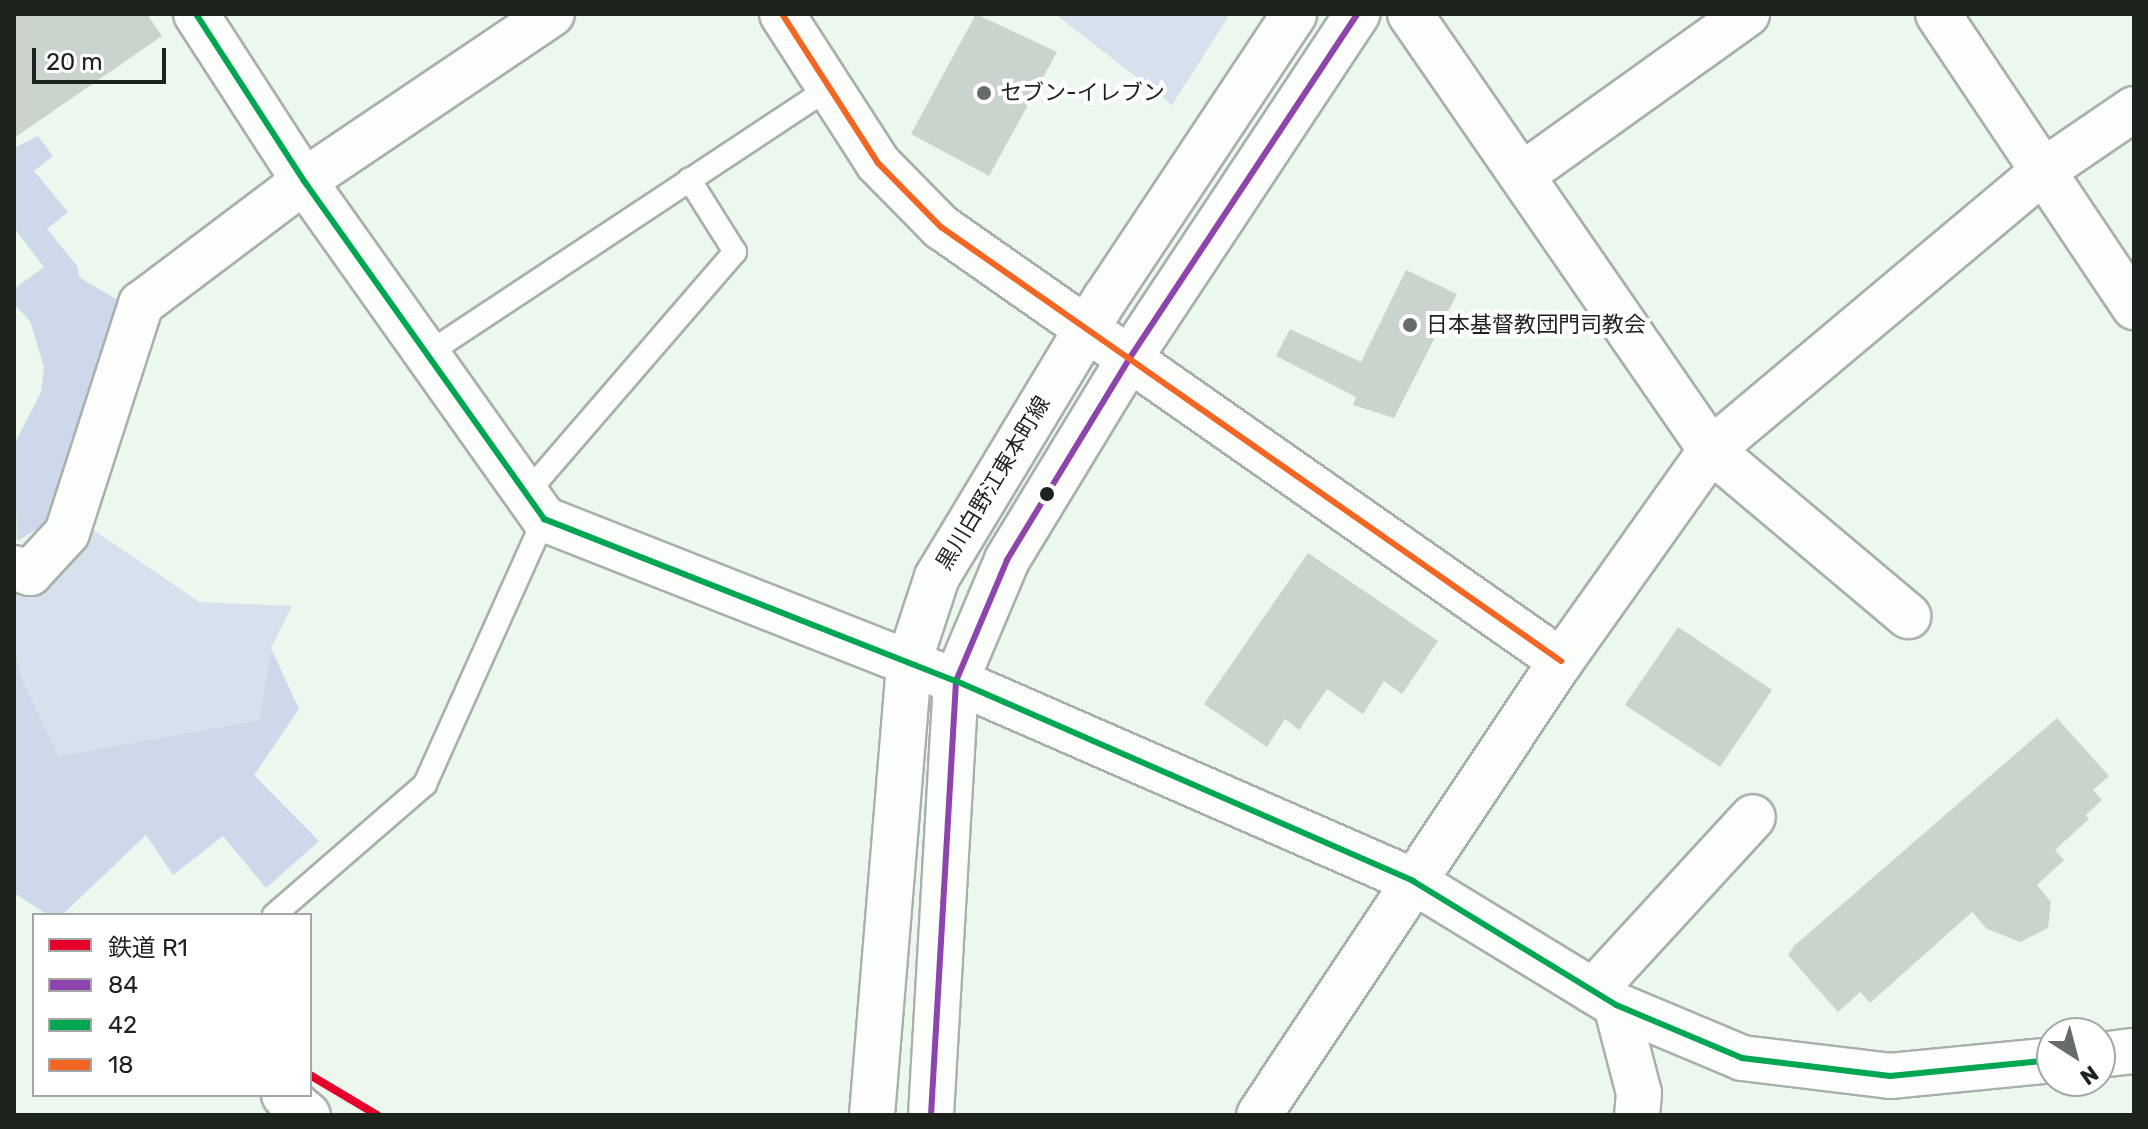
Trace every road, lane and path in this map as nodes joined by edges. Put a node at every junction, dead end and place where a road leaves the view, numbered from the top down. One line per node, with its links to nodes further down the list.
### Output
1 (196, 14): 14 (street)
2 (552, 14): 14 (street)
3 (782, 14): 9 (street)
4 (1294, 14): 16 (street, 黒川白野江東本町線)
5 (1357, 14): 18 (street)
6 (1410, 14): 12 (street)
7 (1747, 14): 12 (street)
8 (1938, 14): 11 (street)
9 (830, 87): 13 (lane); 16 (street)
10 (2134, 109): 11 (street)
11 (2043, 171): 15 (street); 19 (street)
12 (1522, 175): 19 (street)
13 (689, 179): 17 (lane); 20 (lane)
14 (304, 181): 17 (street); 21 (street)
15 (2134, 307)
16 (1088, 327): 18 (street); 24 (street, 黒川白野江東本町線)
17 (427, 354): 20 (street)
18 (1129, 359): 23 (street); 25 (street)
19 (1711, 450): 22 (street); 23 (street)
20 (535, 506): 24 (street); 28 (lane)
21 (14, 568)
22 (1908, 616)
23 (1561, 661): 27 (street)
24 (909, 662): 25 (street); 33 (street, 黒川白野江東本町線)
25 (956, 681): 27 (street); 34 (street)
26 (1753, 817): 29 (street)
27 (1413, 881): 29 (street); 35 (street)
28 (276, 913)
29 (1605, 998): 30 (street); 36 (street)
30 (2036, 1062)
31 (286, 1097): 32 (street)
32 (308, 1115)
33 (872, 1115)
34 (931, 1115)
35 (1259, 1115)
36 (1637, 1115)

